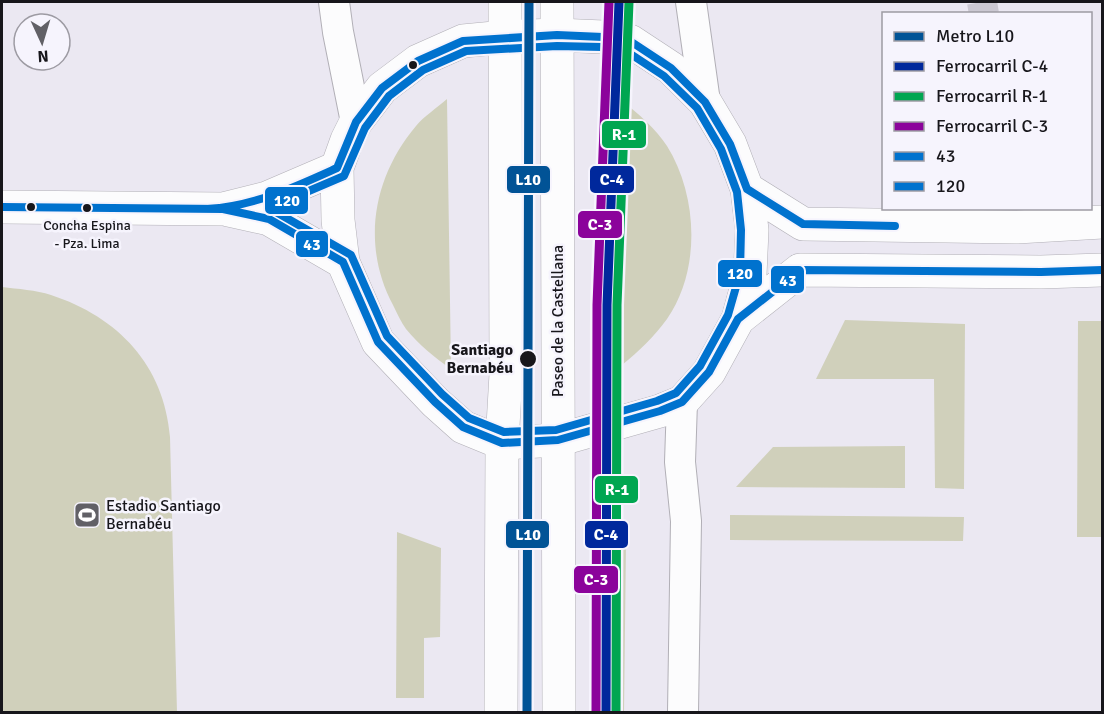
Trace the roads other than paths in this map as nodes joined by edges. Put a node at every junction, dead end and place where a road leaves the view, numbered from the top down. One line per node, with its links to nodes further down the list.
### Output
1 (334, 2): 8 (street)
2 (506, 2): 6 (main road)
3 (557, 2): 5 (main road, Paseo de la Castellana)
4 (691, 2): 7 (street)
5 (557, 35): 6 (main road); 7 (main road); 20 (main road, Paseo de la Castellana)
6 (505, 37): 8 (main road); 21 (main road)
7 (705, 102): 10 (main road)
8 (356, 122): 9 (main road)
9 (337, 168): 12 (main road); 14 (main road)
10 (747, 189): 13 (main road); 18 (main road)
11 (2, 207): 12 (main road)
12 (223, 209): 14 (main road)
13 (1102, 222)
14 (343, 261): 21 (main road)
15 (1102, 270): 16 (main road)
16 (1041, 272): 17 (street); 18 (main road)
17 (1102, 283)
18 (738, 319): 19 (main road)
19 (682, 402): 20 (main road); 24 (street)
20 (558, 440): 21 (main road); 23 (main road, Paseo de la Castellana)
21 (502, 443): 22 (main road)
22 (501, 712)
23 (559, 712)
24 (683, 712)

